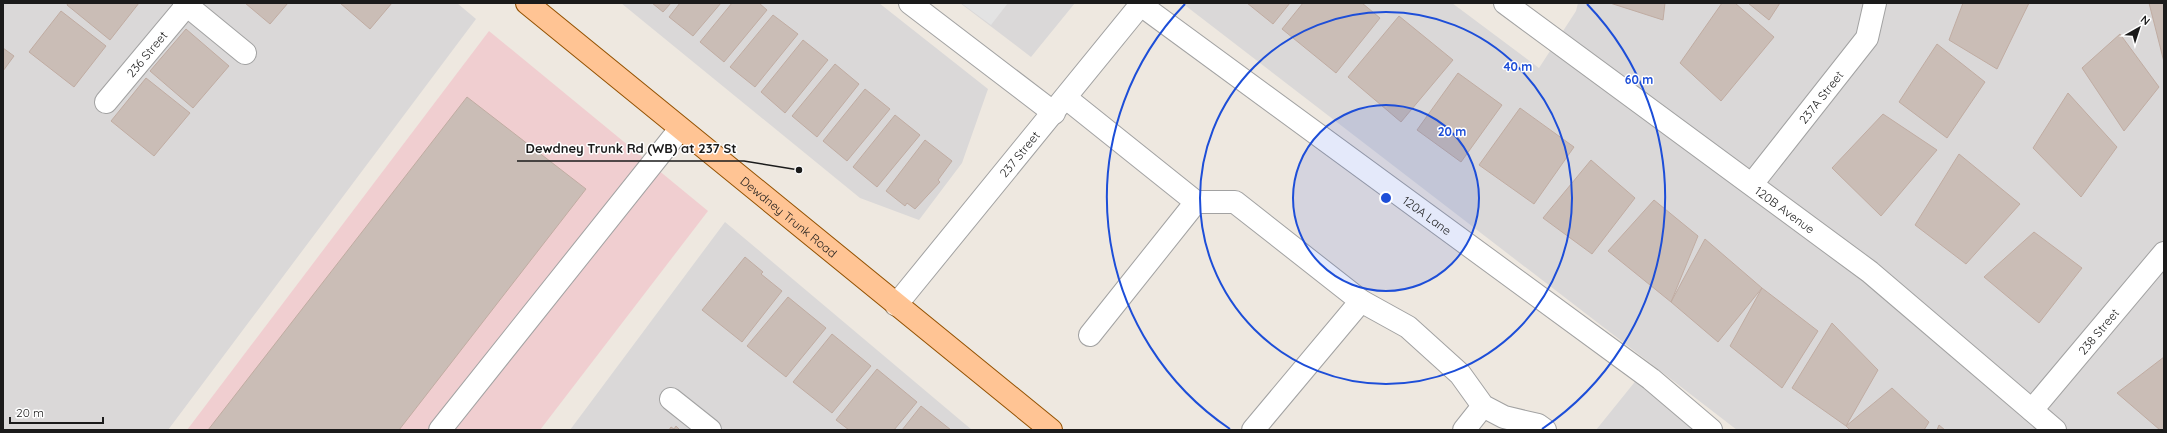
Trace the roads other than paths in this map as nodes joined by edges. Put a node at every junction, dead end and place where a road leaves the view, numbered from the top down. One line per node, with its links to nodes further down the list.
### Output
1 (527, 3): 10 (main road, Dewdney Trunk Road)
2 (910, 3): 9 (street)
3 (1505, 3): 11 (street, 120B Avenue)
4 (1875, 3): 11 (street, 237A Street)
5 (185, 4): 7 (street, 236 Street); 8 (street, 236 Street)
6 (1141, 4): 9 (street, 237 Street); 26 (street, 120A Lane)
7 (245, 53)
8 (106, 102)
9 (1060, 105): 12 (street); 15 (street, 237 Street)
10 (680, 129): 15 (main road, Dewdney Trunk Road); 20 (street)
11 (1752, 184): 19 (street, 120B Avenue)
12 (1196, 202): 14 (street); 16 (street)
13 (2164, 253): 19 (street, 238 Street)
14 (1361, 302): 18 (street); 23 (street)
15 (896, 305): 22 (main road, Dewdney Trunk Road)
16 (1090, 335)
17 (671, 399): 21 (street)
18 (1483, 406): 24 (street); 25 (street)
19 (2032, 410): 27 (street, 120B Avenue)
20 (440, 430)
21 (710, 430)
22 (1051, 430)
23 (1253, 430)
24 (1464, 430)
25 (1545, 430)
26 (1711, 430)
27 (2054, 430)

